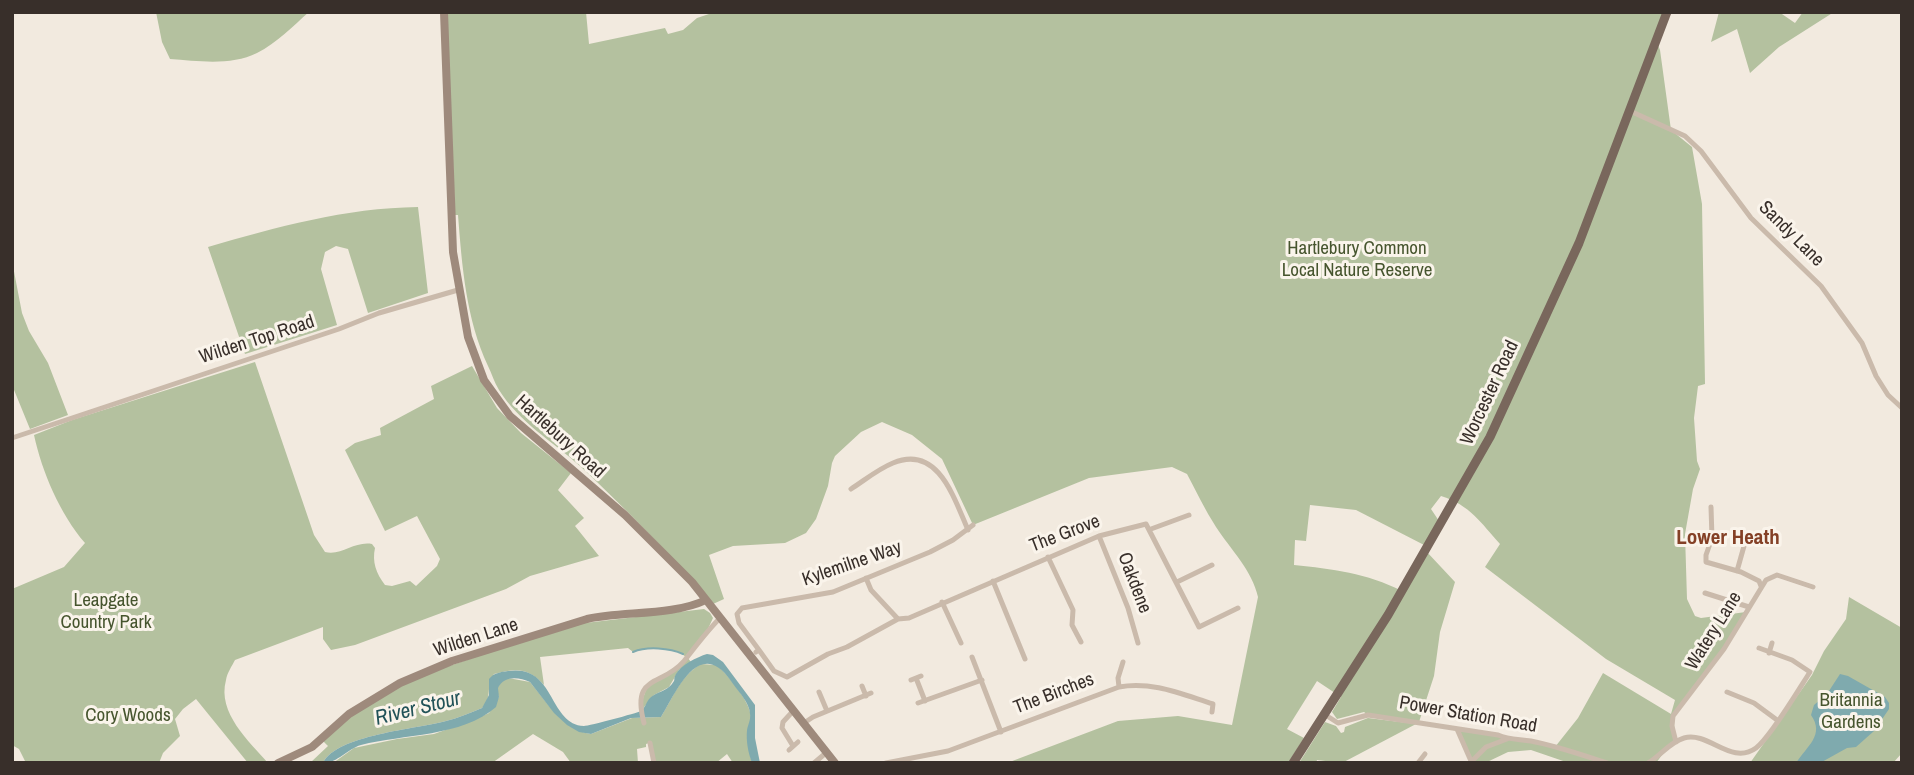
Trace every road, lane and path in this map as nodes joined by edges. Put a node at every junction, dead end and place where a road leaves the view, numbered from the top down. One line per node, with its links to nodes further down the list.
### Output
1 (443, 12): 4 (main road, Hartlebury Road)
2 (1667, 12): 3 (main road, Worcester Road)
3 (1630, 111): 5 (street, Sandy Lane); 49 (main road, Worcester Road)
4 (458, 290): 6 (street, Wilden Top Road); 22 (main road, Hartlebury Road)
5 (1902, 408)
6 (12, 438)
7 (860, 491): 16 (street, Kylemilne Way)
8 (1711, 507): 15 (street)
9 (1189, 515): 10 (street)
10 (1151, 529): 11 (street, The Grove); 18 (street)
11 (1099, 536): 13 (street, The Grove); 30 (street, Oakdene)
12 (1746, 539): 15 (street)
13 (1048, 557): 17 (street, The Grove); 28 (street)
14 (1212, 565): 18 (street)
15 (1737, 571): 19 (street)
16 (866, 578): 27 (street); 33 (street, Kylemilne Way)
17 (993, 581): 23 (street, The Grove); 36 (street)
18 (1177, 582): 25 (street)
19 (1761, 586): 20 (street, Watery Lane); 24 (street, Watery Lane)
20 (1813, 587)
21 (1705, 593): 24 (street)
22 (706, 600): 26 (main road, Hartlebury Road); 62 (main road, Wilden Lane)
23 (942, 602): 27 (street, The Grove); 29 (street)
24 (1749, 607): 56 (street, Watery Lane)
25 (1238, 608)
26 (720, 618): 33 (main road, Hartlebury Road); 51 (street)
27 (898, 618): 33 (street, The Grove)
28 (1081, 642)
29 (961, 643)
30 (1138, 643)
31 (1772, 643): 34 (street)
32 (1759, 648): 34 (street)
33 (755, 653): 46 (main road, Hartlebury Road)
34 (1769, 653): 50 (street)
35 (972, 657): 39 (street, The Birches)
36 (1025, 659)
37 (1123, 662): 41 (street)
38 (916, 678): 44 (street)
39 (982, 680): 44 (street); 54 (street, The Birches)
40 (862, 686): 47 (street)
41 (1119, 687): 48 (street, The Birches); 54 (street, The Birches)
42 (819, 692): 47 (street)
43 (1727, 692): 50 (street)
44 (925, 701): 45 (street)
45 (918, 703)
46 (794, 710): 52 (main road, Hartlebury Road); 58 (street)
47 (827, 711): 52 (street)
48 (1212, 712)
49 (1324, 714): 53 (street, Power Station Road); 67 (main road, Worcester Road)
50 (1777, 720): 56 (street)
51 (644, 723)
52 (804, 723): 59 (main road, Hartlebury Road)
53 (1457, 729): 55 (street, Power Station Road); 61 (street)
54 (1001, 732): 66 (street, The Birches)
55 (1507, 739): 61 (street); 69 (street, Power Station Road)
56 (1676, 742): 70 (street)
57 (650, 743): 63 (street)
58 (793, 746)
59 (827, 752): 64 (street); 65 (main road, Hartlebury Road)
60 (1425, 754): 68 (street)
61 (1471, 762)
62 (278, 763)
63 (654, 763)
64 (814, 763)
65 (835, 763)
66 (886, 763)
67 (1293, 763)
68 (1418, 763)
69 (1608, 763)
70 (1648, 763)

